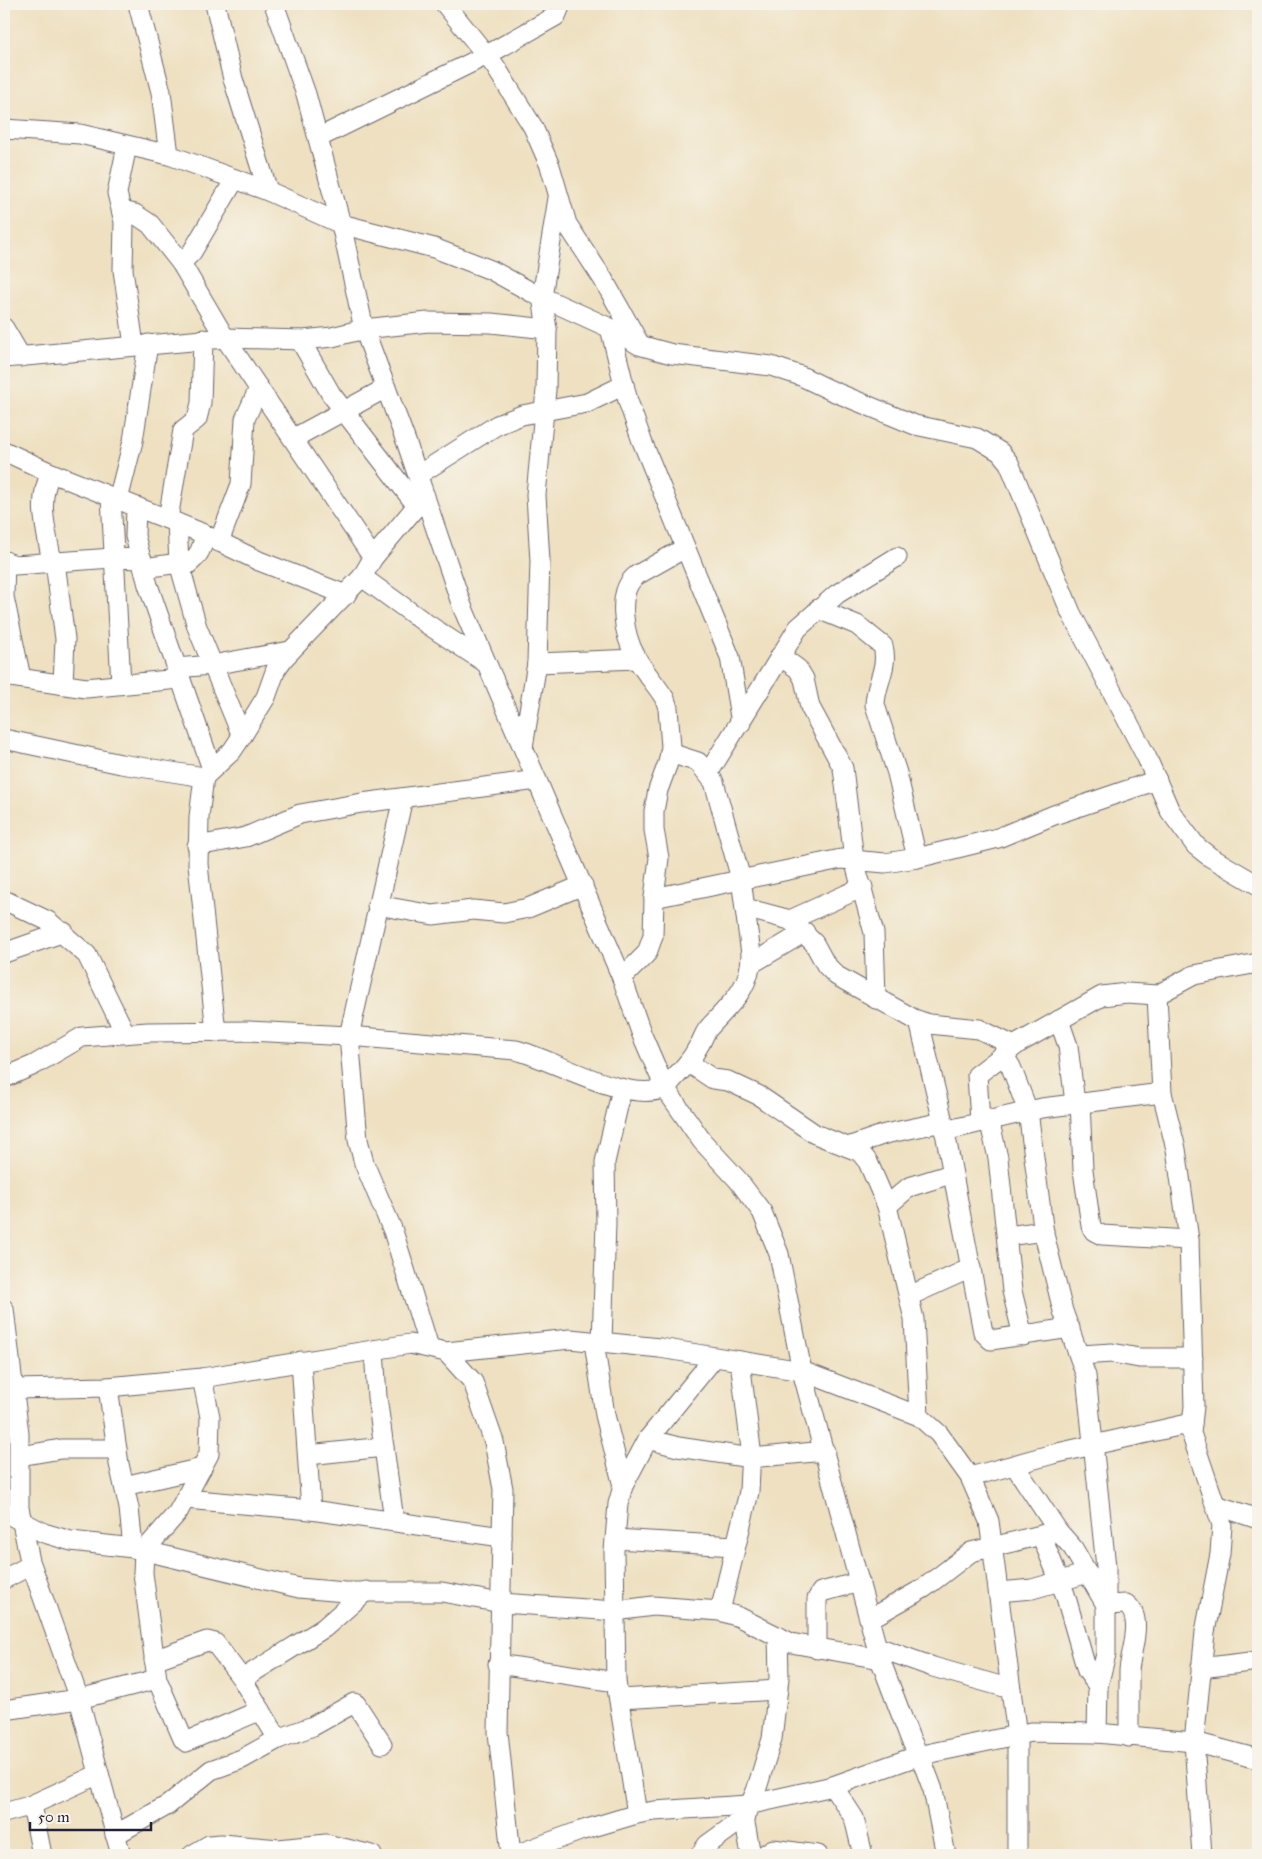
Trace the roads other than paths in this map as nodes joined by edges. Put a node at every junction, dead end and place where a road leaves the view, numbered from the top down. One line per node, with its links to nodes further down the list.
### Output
1 (138, 4): 10 (street)
2 (215, 4): 12 (street)
3 (274, 4): 8 (street)
4 (445, 4): 6 (street)
5 (561, 4): 6 (street)
6 (487, 55): 8 (street); 13 (street)
7 (4, 130): 9 (street)
8 (318, 138): 15 (street)
9 (127, 146): 10 (street); 14 (street)
10 (169, 155): 11 (street)
11 (235, 179): 12 (street); 16 (street)
12 (268, 191): 15 (street)
13 (558, 198): 17 (street); 26 (street)
14 (122, 210): 16 (street); 25 (street)
15 (341, 224): 17 (street); 20 (street)
16 (181, 263): 22 (street)
17 (542, 297): 19 (street); 21 (street)
18 (4, 328): 27 (street)
19 (610, 328): 26 (street); 28 (street)
20 (364, 329): 21 (street); 24 (street); 30 (street)
21 (547, 329): 31 (street)
22 (225, 338): 23 (street); 24 (street); 29 (street)
23 (203, 339): 25 (street); 40 (street)
24 (300, 340): 32 (street)
25 (141, 344): 27 (street); 37 (street)
26 (639, 344): 71 (street)
27 (12, 358)
28 (624, 385): 31 (street); 42 (street)
29 (259, 388): 33 (street); 41 (street)
30 (386, 388): 32 (street); 36 (street)
31 (544, 410): 36 (street); 57 (street)
32 (345, 411): 33 (street); 38 (street)
33 (294, 438): 45 (street)
34 (4, 451): 35 (street)
35 (51, 473): 37 (street); 47 (street)
36 (418, 475): 38 (street)
37 (114, 498): 39 (street); 44 (street)
38 (421, 501): 45 (street); 56 (street)
39 (136, 507): 40 (street); 48 (street)
40 (172, 521): 41 (street); 49 (street)
41 (212, 538): 49 (street); 51 (street)
42 (686, 548): 55 (street); 63 (street)
43 (897, 557): 52 (street)
44 (112, 558): 47 (street); 48 (street); 62 (street)
45 (373, 558): 50 (street)
46 (4, 561): 47 (street); 60 (street)
47 (53, 562): 61 (street)
48 (143, 564): 49 (street); 59 (street)
49 (180, 567): 58 (street)
50 (362, 577): 51 (street); 56 (street)
51 (346, 595): 53 (street)
52 (818, 609): 54 (street); 74 (street)
53 (290, 651): 58 (street); 64 (street)
54 (780, 656): 63 (street); 75 (street)
55 (636, 659): 57 (street); 67 (street)
56 (486, 663): 66 (street)
57 (537, 663): 66 (street)
58 (212, 665): 59 (street); 64 (street)
59 (178, 673): 62 (street); 69 (street)
60 (12, 677): 61 (street)
61 (63, 684): 62 (street)
62 (121, 684)
63 (741, 723): 68 (street)
64 (242, 736): 69 (street)
65 (4, 739): 69 (street)
66 (523, 747): 70 (street)
67 (670, 753): 68 (street); 80 (street)
68 (709, 772): 76 (street)
69 (208, 773): 73 (street)
70 (537, 780): 72 (street); 77 (street)
71 (1158, 780): 74 (street); 78 (street)
72 (403, 798): 73 (street); 82 (street)
73 (198, 846): 95 (street)
74 (917, 858): 75 (street)
75 (854, 860): 76 (street); 79 (street)
76 (742, 879): 80 (street); 83 (street)
77 (583, 885): 82 (street); 90 (street)
78 (1258, 885)
79 (863, 887): 84 (street); 92 (street)
80 (654, 898): 90 (street)
81 (4, 900): 85 (street)
82 (377, 905): 97 (street)
83 (745, 908): 84 (street); 89 (street)
84 (790, 920): 86 (street)
85 (64, 932): 87 (street); 96 (street)
86 (805, 932): 89 (street); 92 (street)
87 (4, 952)
88 (1258, 963): 91 (street)
89 (751, 964): 99 (street)
90 (622, 978): 101 (street)
91 (1158, 996): 93 (street); 103 (street)
92 (876, 999): 94 (street)
93 (1059, 1020): 98 (street); 104 (street)
94 (919, 1021): 98 (street); 107 (street)
95 (216, 1032): 96 (street); 97 (street)
96 (125, 1033): 100 (street)
97 (349, 1036): 102 (street); 120 (street)
98 (1008, 1050): 105 (street); 106 (street)
99 (689, 1063): 101 (street); 108 (street)
100 (4, 1078)
101 (665, 1088): 102 (street); 127 (street)
102 (622, 1089): 119 (street)
103 (1162, 1093): 104 (street); 113 (street)
104 (1077, 1102): 105 (street); 113 (street)
105 (1028, 1111): 106 (street); 111 (street)
106 (985, 1120): 107 (street); 112 (street)
107 (943, 1127): 108 (street); 109 (street)
108 (848, 1147): 110 (street)
109 (951, 1174): 110 (street); 114 (street)
110 (887, 1206): 115 (street)
111 (1044, 1231): 112 (street); 117 (street)
112 (1007, 1236): 118 (street)
113 (1189, 1240): 124 (street)
114 (971, 1268): 115 (street); 118 (street)
115 (909, 1296): 131 (street)
116 (4, 1309): 130 (street)
117 (1070, 1328): 118 (street); 122 (street)
118 (1023, 1336)
119 (598, 1342): 120 (street); 123 (street); 145 (street)
120 (437, 1349): 121 (street); 154 (street)
121 (374, 1350): 126 (street); 135 (street)
122 (1080, 1355): 124 (street); 134 (street)
123 (714, 1358): 125 (street); 133 (street)
124 (1193, 1358): 132 (street)
125 (740, 1361): 127 (street); 140 (street)
126 (301, 1362): 128 (street); 138 (street)
127 (802, 1371): 131 (street); 137 (street)
128 (202, 1378): 129 (street); 142 (street)
129 (108, 1387): 130 (street); 136 (street)
130 (11, 1398): 139 (street)
131 (919, 1416): 143 (street)
132 (1192, 1423): 134 (street); 147 (street)
133 (648, 1439): 140 (street); 145 (street)
134 (1094, 1445): 141 (street); 167 (street)
135 (384, 1447): 138 (street); 151 (street)
136 (117, 1449): 139 (street); 144 (street)
137 (825, 1450): 140 (street); 162 (street)
138 (308, 1455): 148 (street)
139 (20, 1456): 152 (street)
140 (751, 1458): 156 (street)
141 (1015, 1466): 143 (street); 153 (street)
142 (202, 1468): 144 (street); 146 (street)
143 (970, 1477): 157 (street)
144 (124, 1486): 158 (street)
145 (623, 1486): 155 (street)
146 (186, 1499): 148 (street); 158 (street)
147 (1216, 1505): 150 (street); 177 (street)
148 (311, 1510): 151 (street)
149 (4, 1512): 152 (street)
150 (1258, 1519)
151 (394, 1520): 154 (street)
152 (22, 1523): 158 (street); 159 (street)
153 (1050, 1533): 157 (street); 160 (street); 163 (street)
154 (502, 1537): 166 (street)
155 (615, 1539): 156 (street); 168 (street)
156 (735, 1546): 169 (street)
157 (994, 1546): 165 (street); 170 (street)
158 (138, 1549): 164 (street); 174 (street)
159 (31, 1565): 161 (street); 184 (street)
160 (1088, 1573): 163 (street); 167 (street)
161 (4, 1579)
162 (860, 1582): 170 (street); 172 (street)
163 (1060, 1583): 165 (street); 180 (street)
164 (366, 1591): 166 (street); 179 (street)
165 (999, 1592): 181 (street)
166 (501, 1603): 168 (street); 176 (street)
167 (1106, 1605): 180 (street); 189 (street)
168 (615, 1610): 169 (street); 182 (street)
169 (720, 1610): 171 (street)
170 (870, 1618): 173 (street)
171 (778, 1636): 172 (street); 183 (street)
172 (817, 1648): 173 (street)
173 (879, 1653): 181 (street); 193 (street)
174 (154, 1660): 178 (street); 179 (street)
175 (1258, 1661): 177 (street)
176 (498, 1664): 182 (street); 206 (street)
177 (1201, 1668): 191 (street)
178 (157, 1679): 184 (street); 186 (street)
179 (242, 1679): 186 (street)
180 (1098, 1686): 187 (street)
181 (1011, 1689): 188 (street)
182 (618, 1690): 183 (street); 200 (street)
183 (778, 1690): 198 (street)
184 (79, 1699): 185 (street); 195 (street)
185 (4, 1710)
186 (261, 1710): 190 (street)
187 (1097, 1733): 188 (street); 189 (street)
188 (1017, 1736): 193 (street); 213 (street)
189 (1130, 1737): 191 (street)
190 (278, 1739): 192 (street); 201 (street)
191 (1194, 1742): 194 (street); 214 (street)
192 (382, 1744)
193 (917, 1756): 196 (street); 212 (street)
194 (1258, 1759)
195 (99, 1774): 197 (street); 201 (street)
196 (833, 1786): 198 (street); 211 (street)
197 (32, 1805): 199 (street); 202 (street)
198 (746, 1811): 200 (street); 207 (street); 208 (street)
199 (4, 1813)
200 (637, 1814): 206 (street)
201 (115, 1835): 203 (street)
202 (42, 1855)
203 (121, 1855)
204 (192, 1855): 205 (street)
205 (372, 1855)
206 (513, 1855)
207 (700, 1855)
208 (751, 1855)
209 (764, 1855): 210 (street)
210 (818, 1855)
211 (863, 1855)
212 (946, 1855)
213 (1017, 1855)
214 (1202, 1855)

